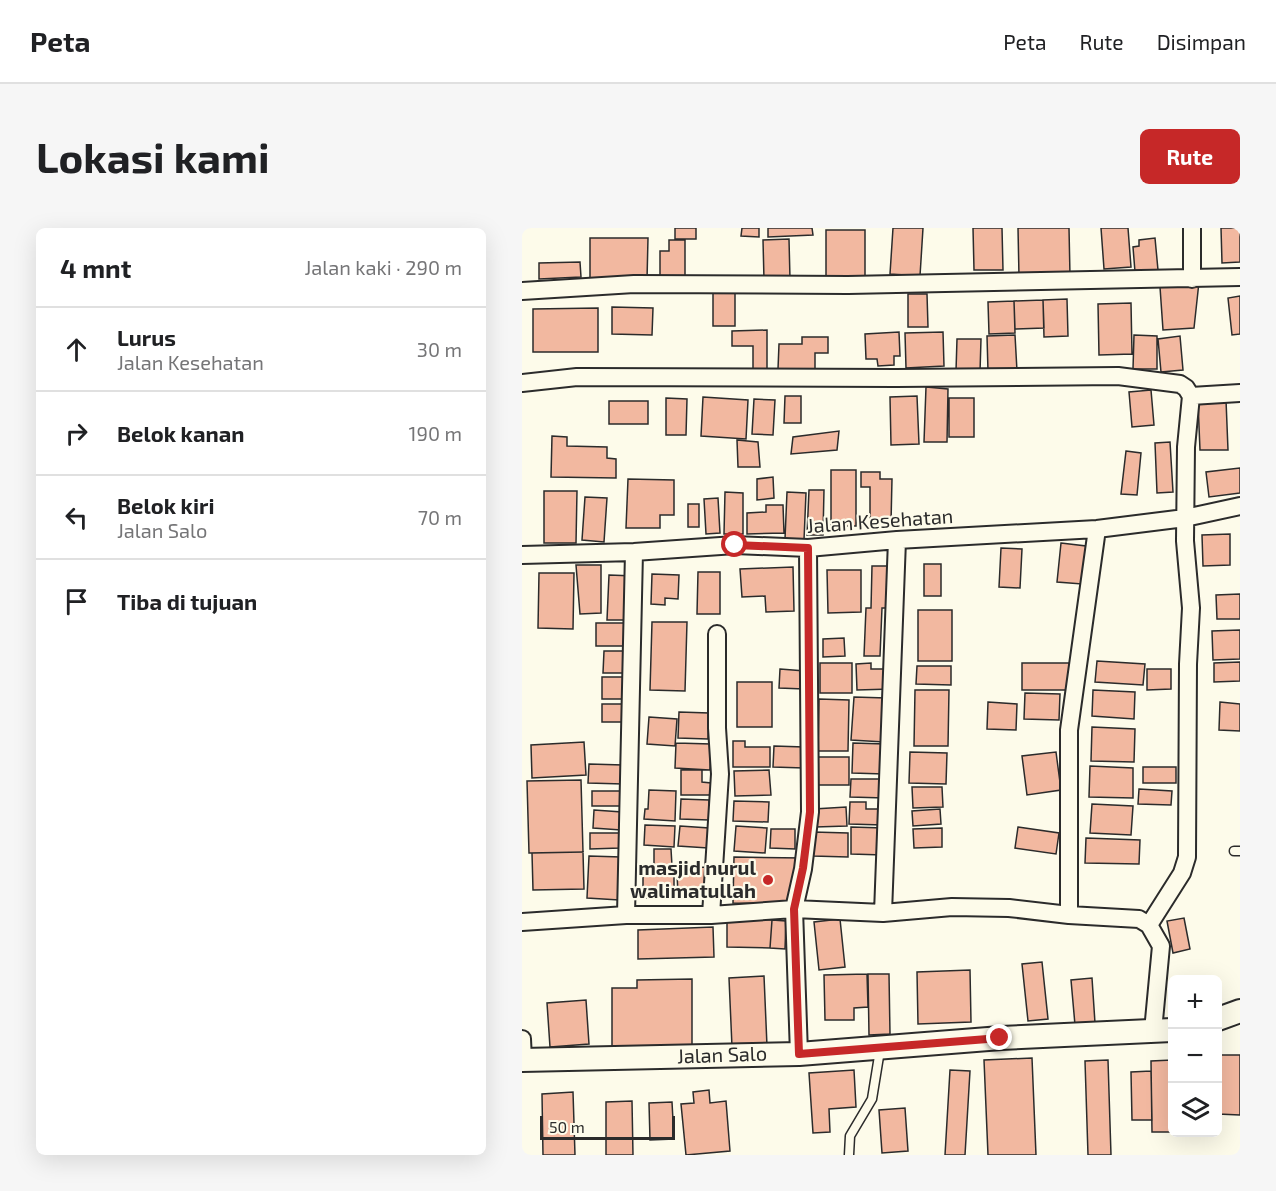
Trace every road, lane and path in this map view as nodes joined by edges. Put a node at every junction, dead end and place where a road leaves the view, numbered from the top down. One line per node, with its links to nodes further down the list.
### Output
1 (1192, 228): 3 (street)
2 (1240, 277): 3 (street)
3 (1192, 279): 4 (street)
4 (522, 291)
5 (522, 383): 7 (street)
6 (1240, 393): 7 (street)
7 (1191, 396): 9 (street)
8 (1240, 507): 9 (street, Jalan Kesehatan)
9 (1185, 518): 10 (street, Jalan Kesehatan); 22 (street)
10 (1097, 529): 11 (street, Jalan Kesehatan); 20 (street)
11 (897, 540): 12 (street, Jalan Kesehatan); 17 (street)
12 (808, 548): 13 (street, Jalan Kesehatan); 16 (street)
13 (634, 552): 14 (street, Jalan Kesehatan); 18 (street)
14 (522, 555)
15 (717, 634): 19 (street)
16 (794, 909): 17 (street); 19 (street); 28 (street)
17 (884, 913): 20 (street)
18 (626, 915): 19 (street); 21 (street)
19 (711, 915)
20 (1069, 915): 22 (street)
21 (522, 922)
22 (1149, 925): 25 (street)
23 (1240, 1011): 24 (street)
24 (1222, 1018)
25 (1163, 1030): 26 (street, Jalan Salo)
26 (881, 1047): 28 (street, Jalan Salo); 29 (lane)
27 (522, 1053): 28 (street, Jalan Salo)
28 (799, 1054)
29 (849, 1155)

